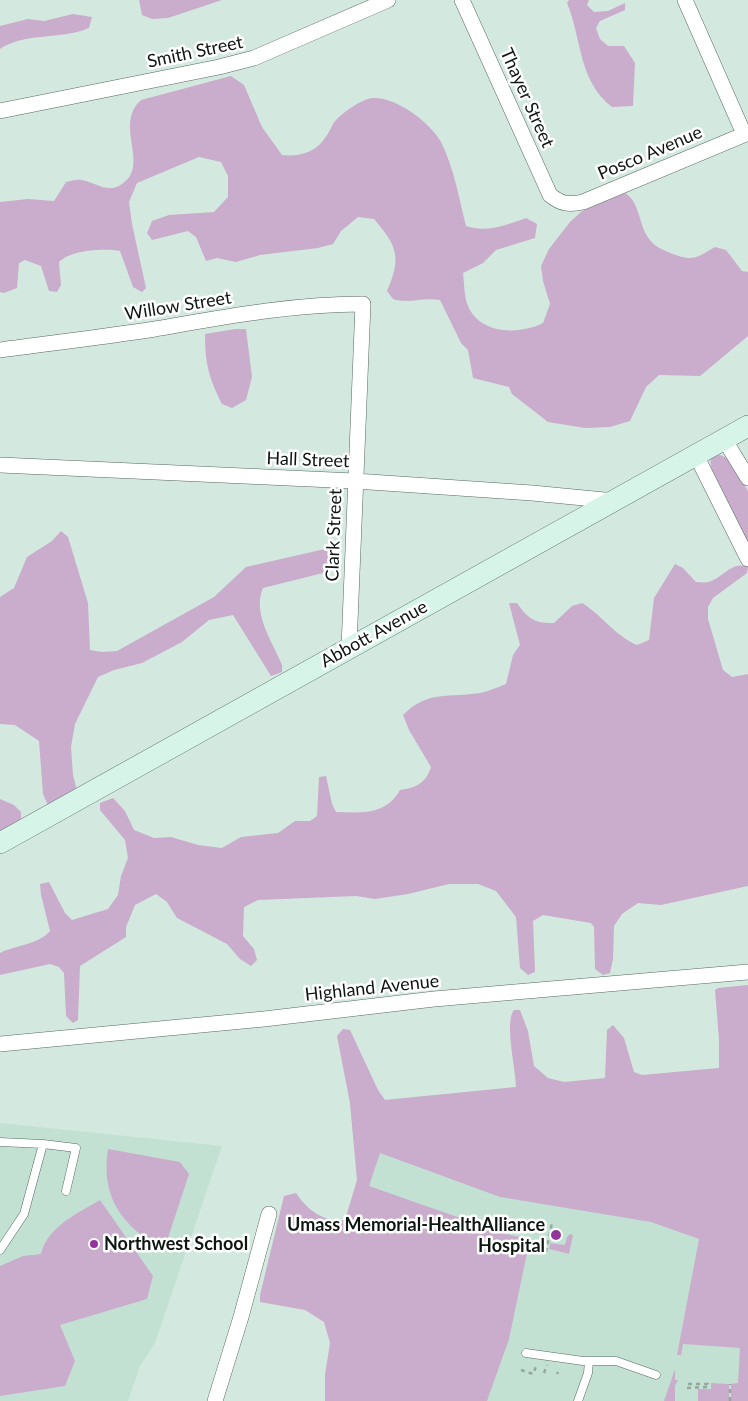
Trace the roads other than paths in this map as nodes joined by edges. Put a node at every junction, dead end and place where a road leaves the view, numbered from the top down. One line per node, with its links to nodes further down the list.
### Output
1 (388, 0): 4 (street, Smith Street)
2 (462, 0): 6 (street, Thayer Street)
3 (685, 0): 5 (street)
4 (0, 111)
5 (746, 133): 6 (street, Posco Avenue)
6 (566, 203)
7 (363, 304): 8 (street, Willow Street); 14 (street, Clark Street)
8 (0, 350)
9 (748, 426): 10 (street, Abbott Avenue)
10 (724, 439): 11 (street, Abbott Avenue); 13 (street)
11 (696, 455): 15 (street, Abbott Avenue); 16 (street)
12 (0, 465): 14 (street, Hall Street)
13 (748, 478)
14 (355, 481): 15 (street, Hall Street); 17 (street, Clark Street)
15 (615, 501): 17 (street, Abbott Avenue)
16 (748, 559)
17 (349, 647): 18 (street, Abbott Avenue)
18 (0, 843)
19 (748, 972): 20 (street, Highland Avenue)
20 (0, 1044)
21 (0, 1142): 22 (lane)
22 (43, 1144): 23 (lane); 25 (lane)
23 (66, 1191)
24 (269, 1214): 29 (street)
25 (0, 1250)
26 (526, 1353): 27 (lane)
27 (589, 1361): 28 (lane); 30 (lane)
28 (656, 1375)
29 (215, 1401)
30 (578, 1401)

